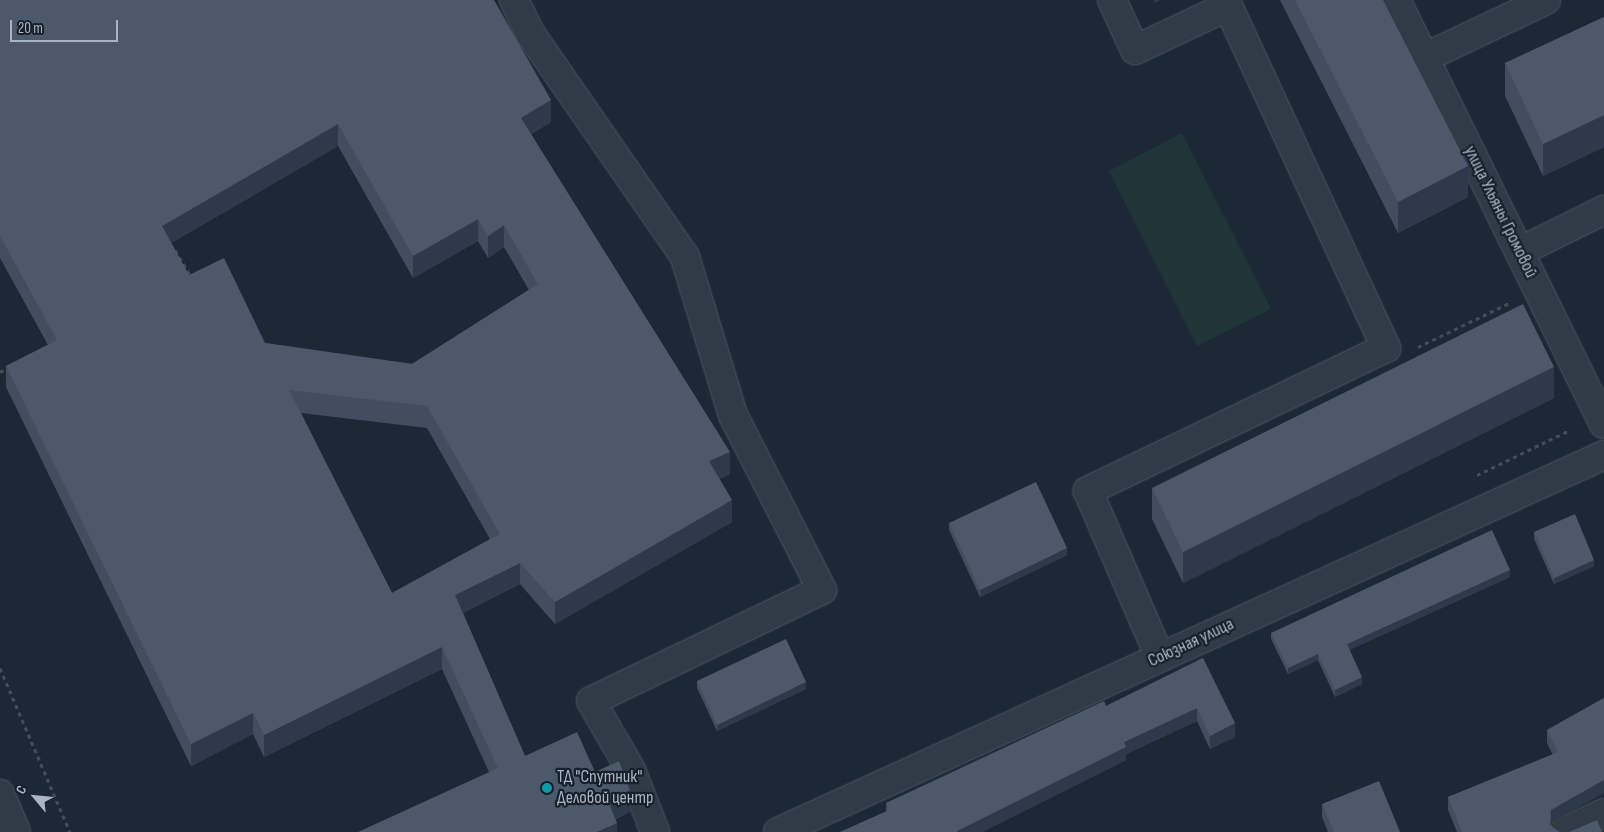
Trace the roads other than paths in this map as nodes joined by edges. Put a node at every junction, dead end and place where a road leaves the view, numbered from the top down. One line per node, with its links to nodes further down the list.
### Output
1 (514, 0): 14 (street)
2 (1112, 0): 10 (street)
3 (1396, 0): 5 (street, улица Ульяны Громовой)
4 (1546, 0): 5 (street)
5 (1424, 58): 7 (street, улица Ульяны Громовой)
6 (1604, 210): 7 (street)
7 (1519, 252): 8 (street, улица Ульяны Громовой)
8 (1604, 424)
9 (1604, 455): 10 (street, Союзная улица)
10 (1160, 658): 15 (street, Союзная улица)
11 (0, 794): 13 (street)
12 (1604, 813): 16 (street)
13 (16, 832)
14 (655, 832)
15 (778, 832)
16 (1564, 832)

